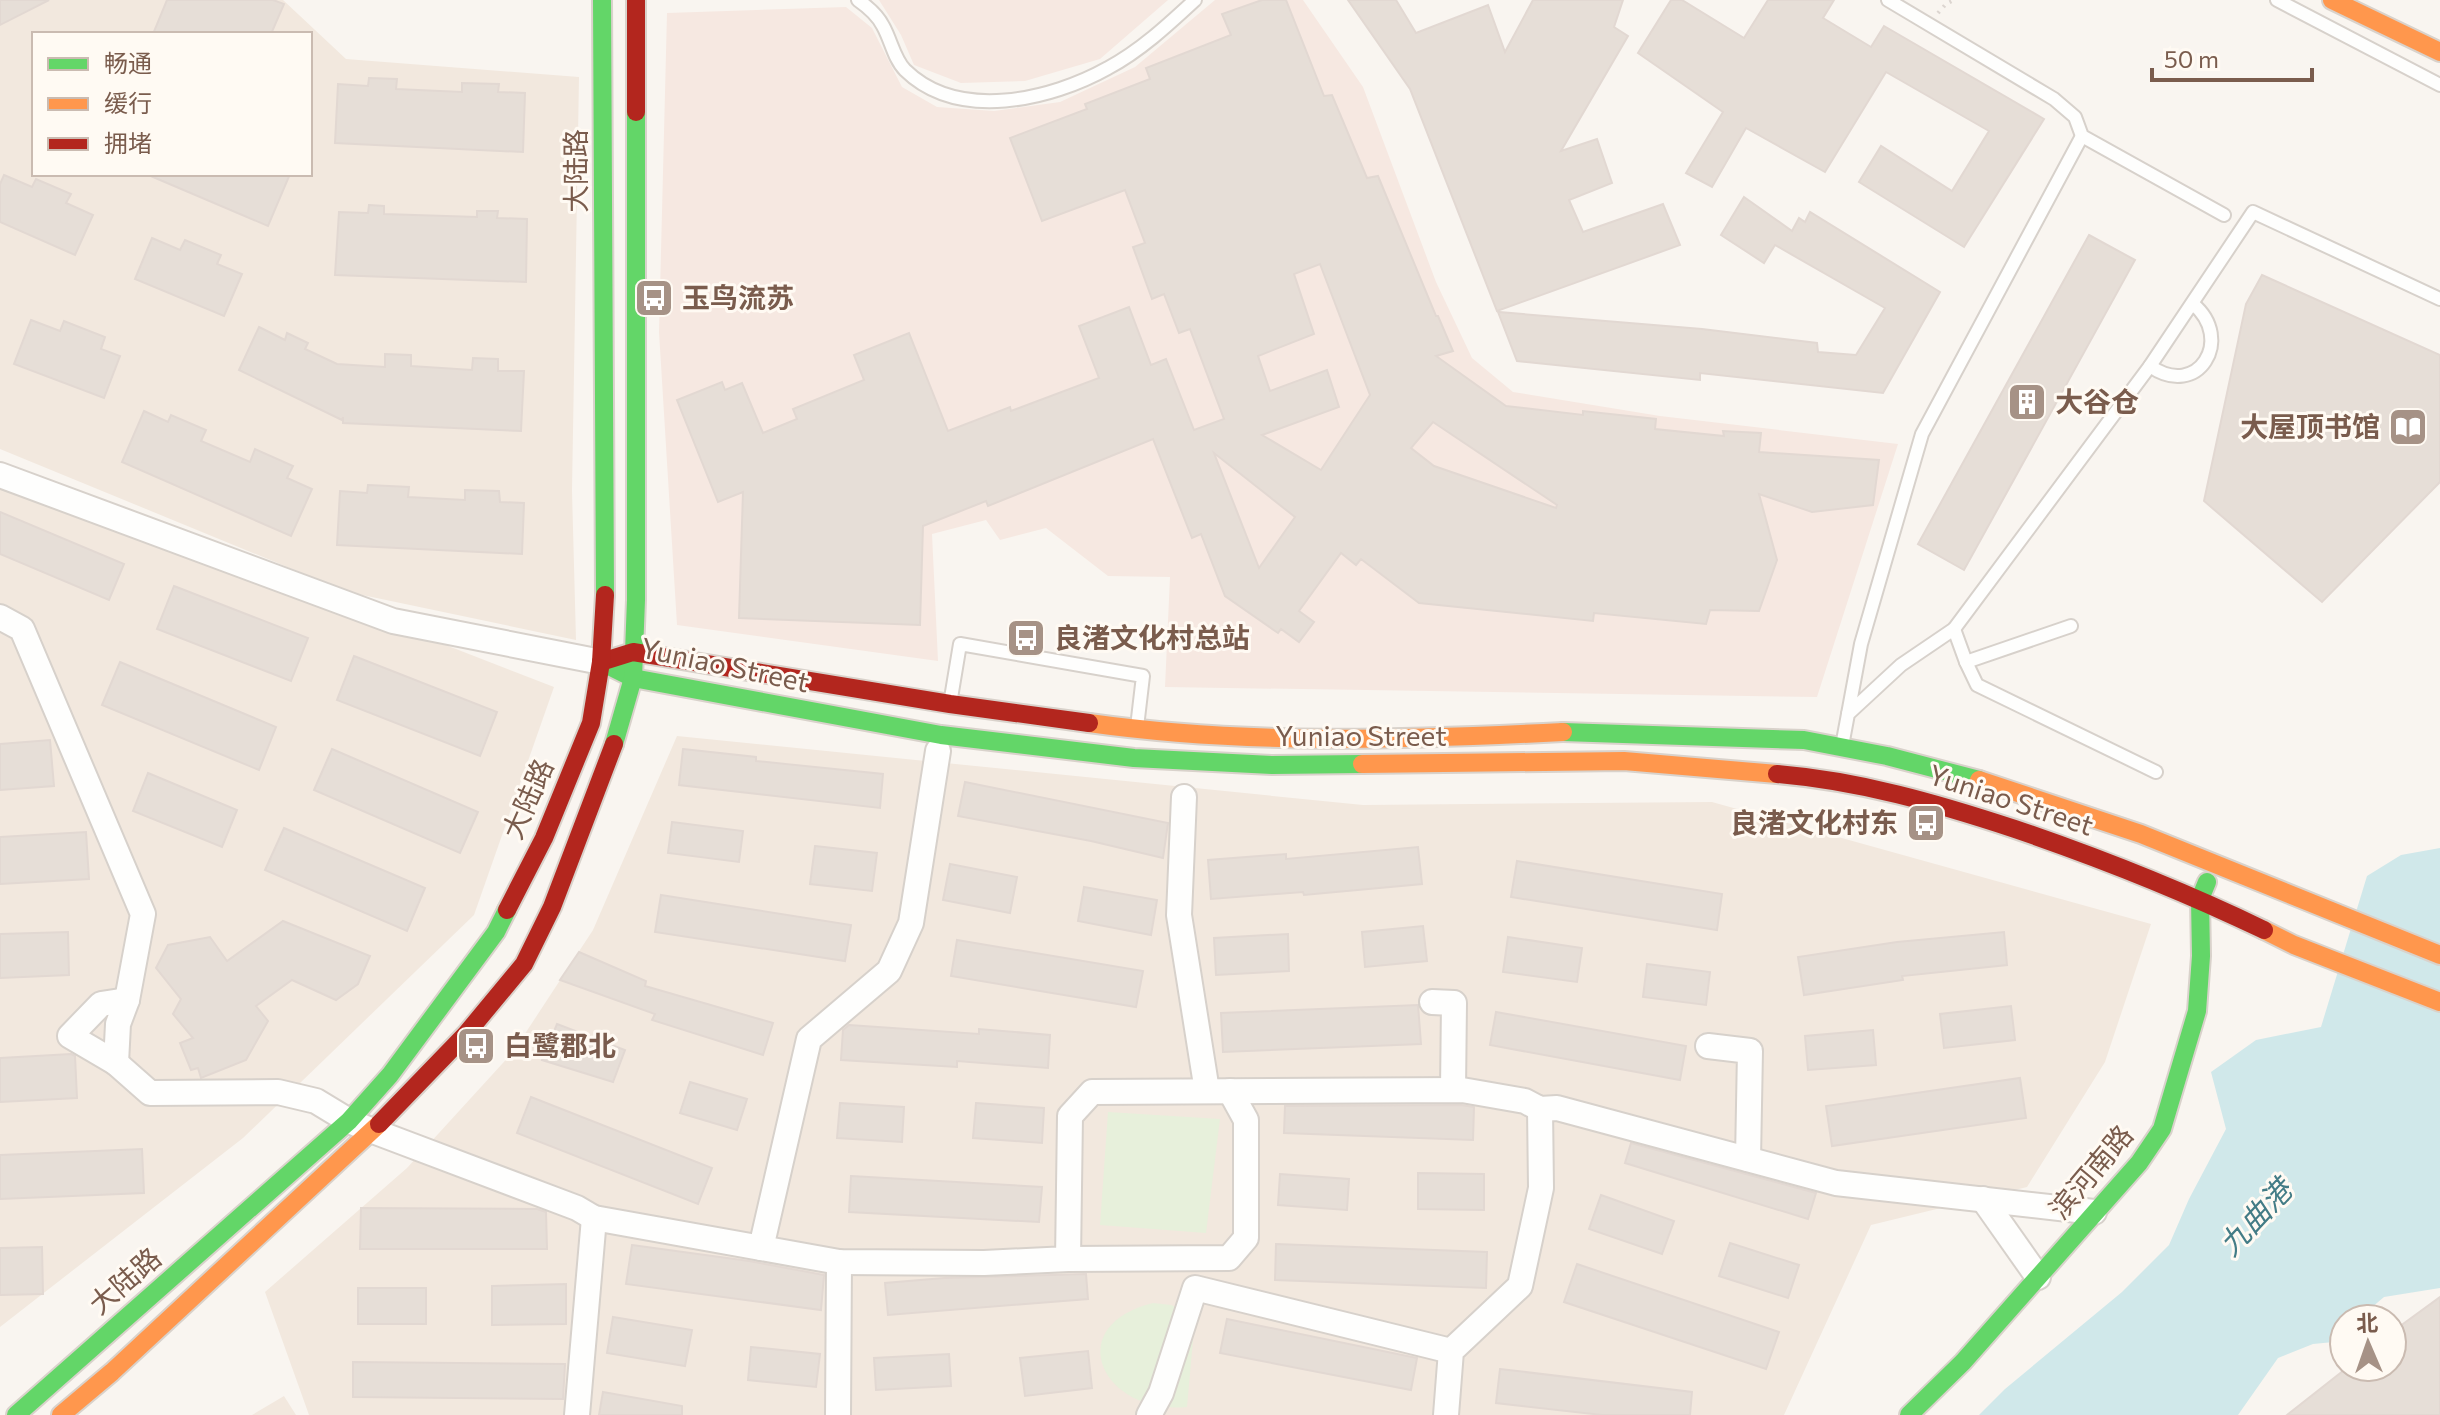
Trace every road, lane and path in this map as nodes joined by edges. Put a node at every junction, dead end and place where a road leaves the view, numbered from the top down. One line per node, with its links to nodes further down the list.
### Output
1 (602, 0): 20 (main road, 大陆路)
2 (636, 0): 19 (main road, 大陆路)
3 (858, 0): 4 (lane)
4 (1195, 0)
5 (1888, 0): 10 (lane)
6 (2277, 0): 9 (lane)
7 (2332, 0): 8 (main road)
8 (2440, 52)
9 (2440, 85)
10 (2082, 136): 11 (lane); 24 (lane)
11 (2224, 215)
12 (2440, 299): 13 (lane)
13 (2193, 304): 14 (lane); 14 (lane)
14 (2150, 366): 18 (lane)
15 (0, 475): 20 (street)
16 (0, 617): 34 (street)
17 (2071, 626): 21 (lane)
18 (1954, 629): 21 (lane); 24 (lane)
19 (633, 652): 20 (main road, Yuniao Street); 22 (main road, 大陆路); 23 (main road, Yuniao Street)
20 (601, 662): 22 (main road, Yuniao Street); 42 (main road, 大陆路)
21 (1966, 662): 29 (lane)
22 (633, 678): 27 (main road, Yuniao Street); 43 (main road, 大陆路)
23 (950, 704): 25 (main road, Yuniao Street); 25 (lane)
24 (1848, 714): 28 (lane)
25 (1137, 730): 27 (lane); 28 (main road, Yuniao Street)
26 (938, 751): 48 (street)
27 (1134, 758): 28 (main road, Yuniao Street)
28 (1838, 764): 31 (main road, Yuniao Street); 32 (main road, Yuniao Street)
29 (2156, 772)
30 (1184, 797): 40 (street)
31 (2214, 864): 32 (main road, 滨河南路); 33 (main road, Yuniao Street)
32 (2200, 899): 36 (main road, Yuniao Street); 46 (main road, 滨河南路)
33 (2440, 955)
34 (127, 1000): 38 (street); 38 (street)
35 (1432, 1002): 39 (street)
36 (2440, 1002)
37 (1708, 1046): 44 (street)
38 (116, 1063): 42 (street)
39 (1453, 1090): 40 (street); 41 (street)
40 (1218, 1091): 49 (street); 49 (street)
41 (1540, 1109): 44 (street); 52 (street)
42 (349, 1121): 43 (street); 53 (main road, 大陆路)
43 (373, 1131): 47 (street); 54 (main road, 大陆路)
44 (1748, 1159): 45 (street)
45 (1983, 1199): 46 (street); 51 (street)
46 (2094, 1212): 51 (main road, 滨河南路)
47 (594, 1218): 48 (street); 55 (street)
48 (761, 1248): 50 (street)
49 (1068, 1259): 50 (street)
50 (839, 1262): 56 (street)
51 (2038, 1277): 59 (main road, 滨河南路)
52 (1451, 1351): 57 (street); 58 (street)
53 (16, 1415)
54 (61, 1415)
55 (577, 1415)
56 (838, 1415)
57 (1149, 1415)
58 (1446, 1415)
59 (1909, 1415)

